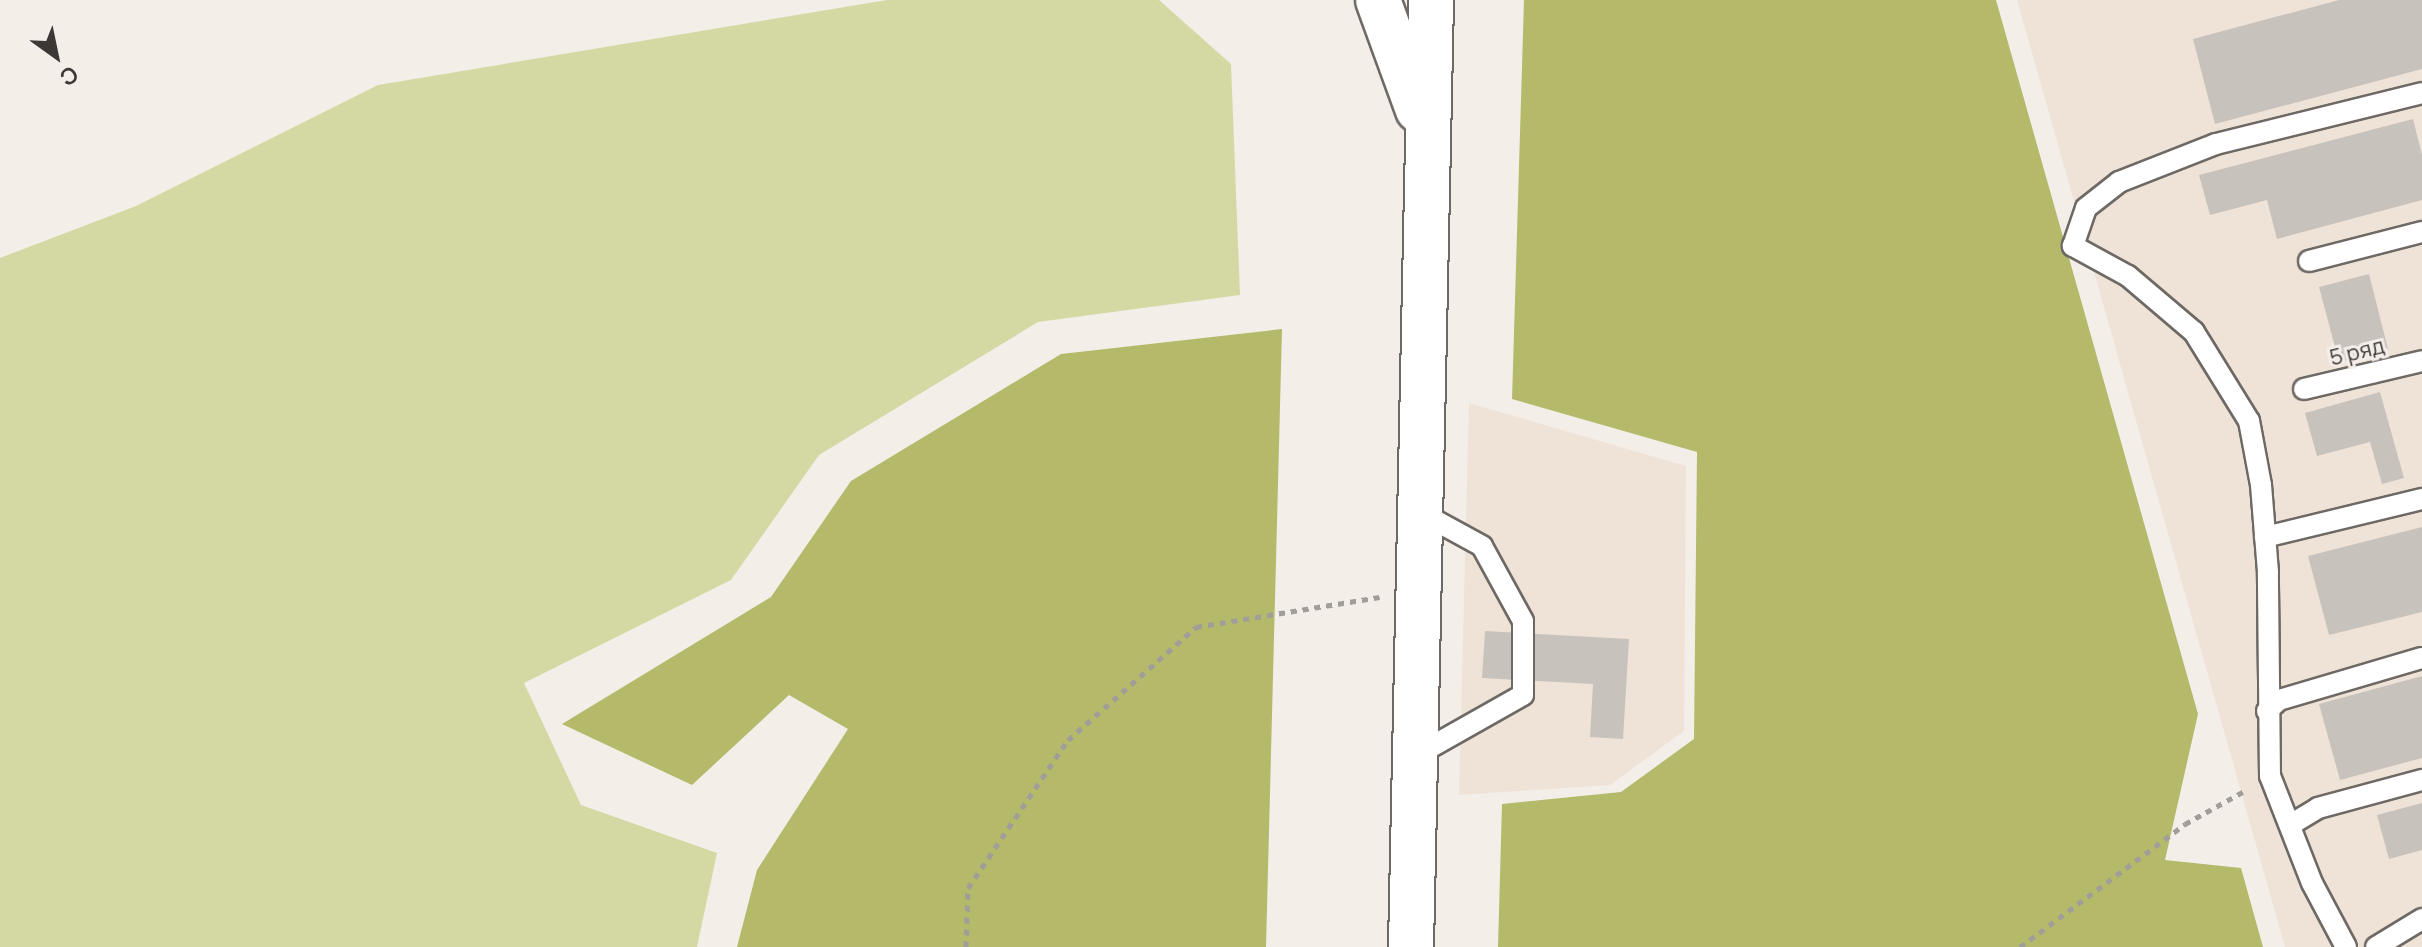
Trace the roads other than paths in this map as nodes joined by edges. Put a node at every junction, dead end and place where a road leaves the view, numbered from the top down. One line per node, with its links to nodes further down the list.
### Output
1 (1378, 0): 4 (main road)
2 (1431, 0): 4 (main road)
3 (2422, 93): 11 (lane)
4 (1428, 139): 10 (main road)
5 (2422, 232): 6 (lane)
6 (2309, 261)
7 (2422, 361): 8 (lane, 5 ряд)
8 (2304, 389)
9 (2422, 499): 11 (lane)
10 (1420, 512): 14 (main road); 14 (lane)
11 (2265, 537): 13 (lane)
12 (2422, 658): 13 (lane)
13 (2267, 711): 16 (lane)
14 (1415, 756): 18 (main road)
15 (2422, 780): 16 (lane)
16 (2290, 825): 19 (lane)
17 (2422, 919): 20 (lane)
18 (1411, 947)
19 (2346, 947)
20 (2376, 947)

